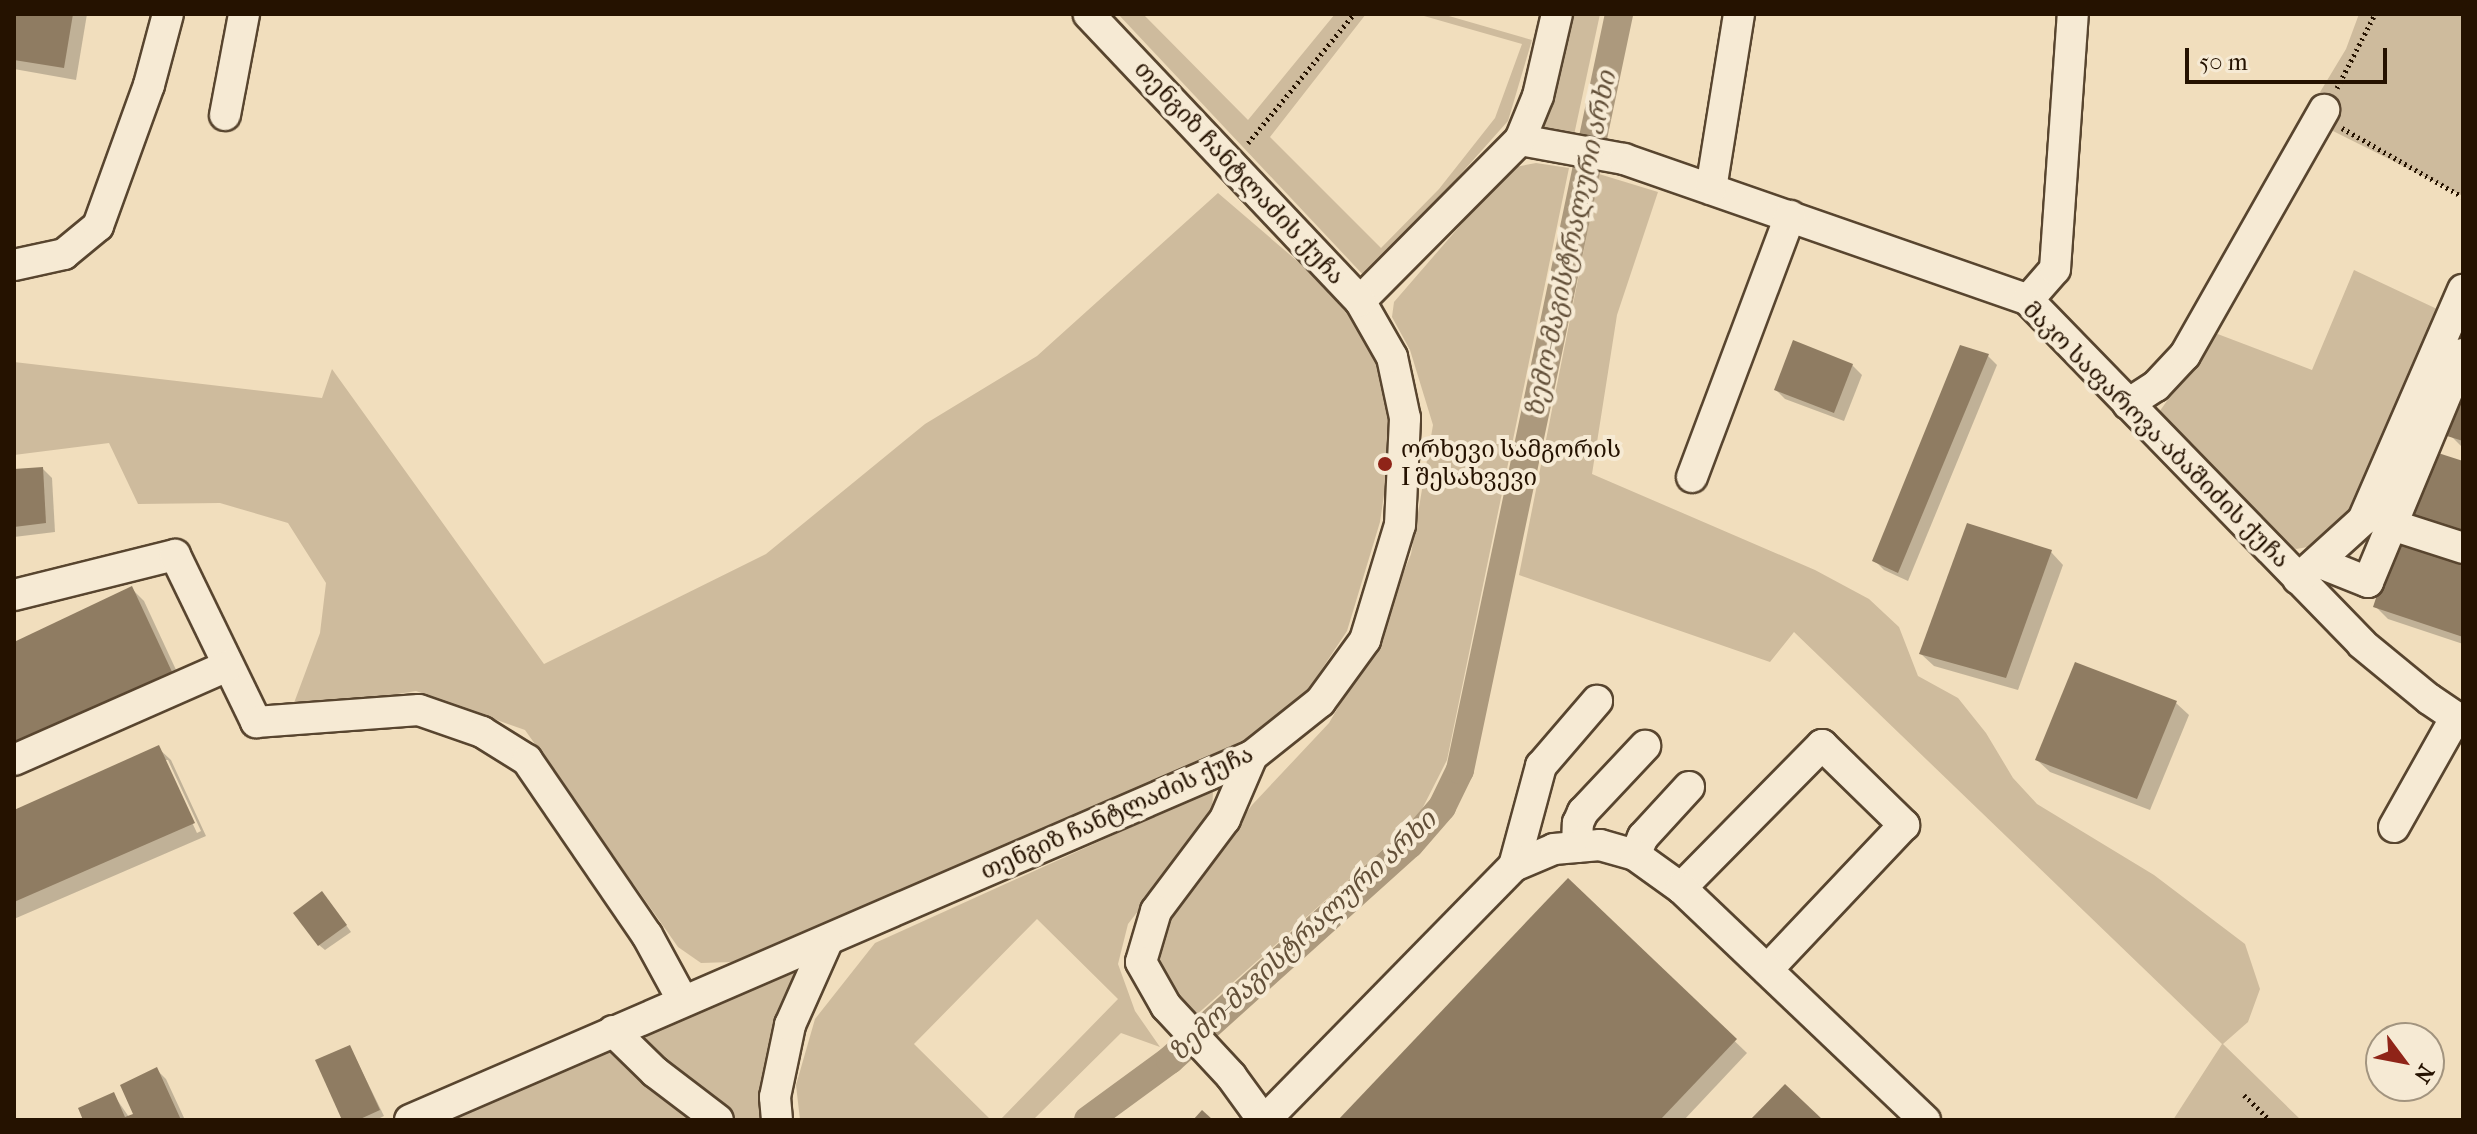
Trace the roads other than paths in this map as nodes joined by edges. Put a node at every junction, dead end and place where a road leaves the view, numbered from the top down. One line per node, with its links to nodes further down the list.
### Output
1 (168, 14): 12 (street)
2 (244, 14): 8 (street)
3 (1089, 14): 15 (street, თენგიზ ჩანტლაძის ქუჩა)
4 (1557, 14): 9 (street)
5 (1739, 14): 10 (street)
6 (2073, 14): 14 (street)
7 (2322, 113): 17 (street)
8 (225, 115)
9 (1520, 140): 10 (street, მაკო საფაროვა-აბაშიძის ქუჩა); 15 (street)
10 (1711, 189): 11 (street, მაკო საფაროვა-აბაშიძის ქუჩა)
11 (1790, 216): 14 (street, მაკო საფაროვა-აბაშიძის ქუჩა); 18 (street)
12 (14, 265)
13 (2463, 290): 21 (street)
14 (2028, 300): 17 (street, მაკო საფაროვა-აბაშიძის ქუჩა)
15 (1360, 301): 27 (street, თენგიზ ჩანტლაძის ქუჩა)
16 (2463, 354): 19 (street)
17 (2128, 404): 21 (street, მაკო საფაროვა-აბაშიძის ქუჩა)
18 (1692, 477)
19 (2392, 525): 20 (street); 21 (street)
20 (2463, 548)
21 (2308, 570): 25 (street, მაკო საფაროვა-აბაშიძის ქუჩა)
22 (14, 595): 23 (street)
23 (227, 666): 28 (street); 37 (street)
24 (1597, 701): 33 (street)
25 (2460, 720): 30 (street)
26 (1645, 746): 31 (street)
27 (1252, 756): 35 (street, თენგიზ ჩანტლაძის ქუჩა); 42 (street)
28 (14, 760)
29 (1689, 787): 32 (street)
30 (2394, 827)
31 (1577, 847): 32 (street); 33 (street)
32 (1635, 855): 34 (street)
33 (1514, 866): 42 (street)
34 (1681, 888): 36 (street); 36 (street)
35 (827, 942): 37 (street, თენგიზ ჩანტლაძის ქუჩა); 41 (street)
36 (1767, 970): 43 (street)
37 (683, 1001): 38 (street, თენგიზ ჩანტლაძის ქუჩა)
38 (613, 1031): 39 (street, თენგიზ ჩანტლაძის ქუჩა); 40 (street)
39 (410, 1120)
40 (718, 1120)
41 (777, 1120)
42 (1264, 1120)
43 (1925, 1120)

